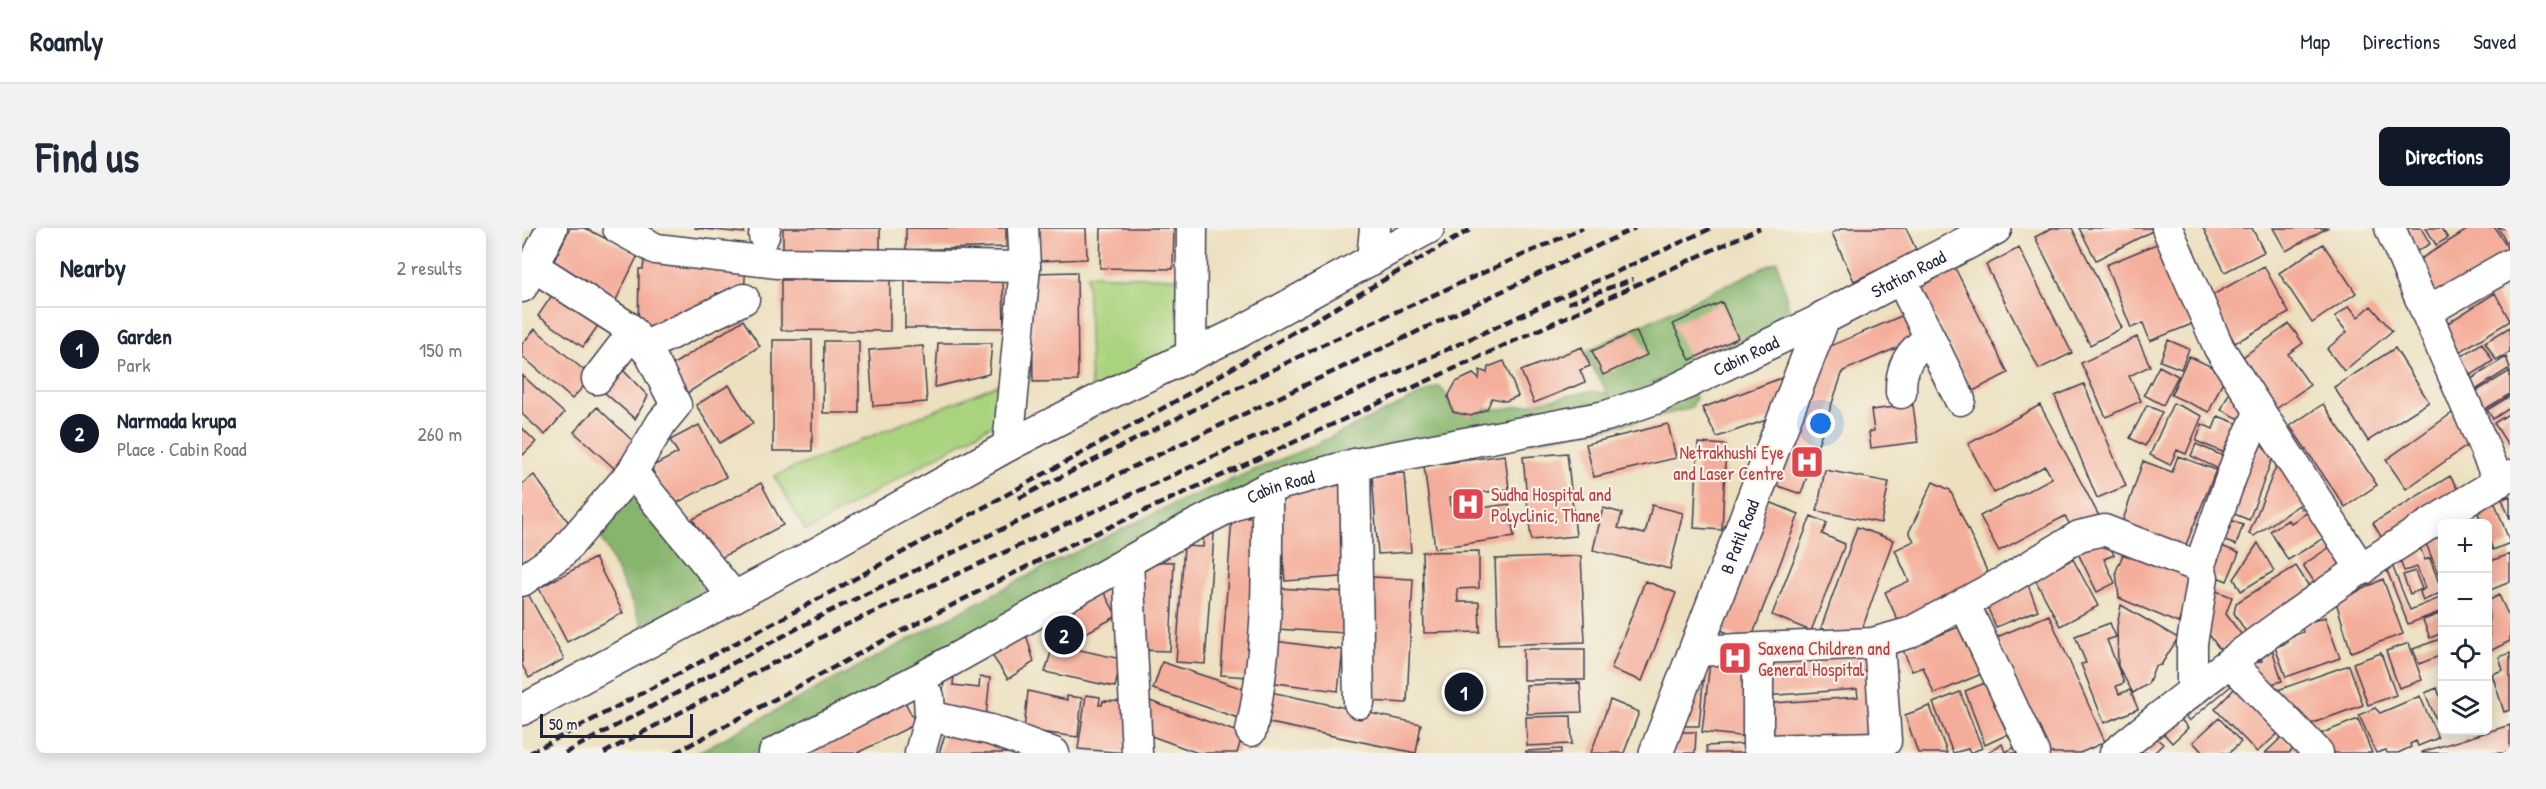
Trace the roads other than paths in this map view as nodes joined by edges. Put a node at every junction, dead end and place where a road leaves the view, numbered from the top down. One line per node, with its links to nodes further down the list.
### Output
1 (552, 228): 13 (street)
2 (618, 228): 12 (street)
3 (1023, 228): 12 (street)
4 (1192, 228): 20 (street)
5 (1375, 228): 10 (street)
6 (1429, 228): 10 (street)
7 (1995, 228): 14 (main road, Station Road)
8 (2167, 228): 24 (street)
9 (2390, 228): 16 (street)
10 (1372, 260): 20 (street)
11 (2510, 264): 16 (street)
12 (1024, 267): 25 (street)
13 (527, 276): 19 (street)
14 (1901, 279): 17 (main road, Station Road); 18 (street)
15 (744, 299): 19 (street)
16 (2426, 312): 28 (street)
17 (1823, 318): 26 (street, Cabin Road); 38 (main road, B Patil Road)
18 (1930, 338): 22 (street); 23 (street)
19 (634, 349): 21 (street); 27 (street)
20 (1191, 355): 25 (street)
21 (597, 379)
22 (1901, 393)
23 (1959, 400)
24 (2260, 411): 31 (street); 32 (street)
25 (1008, 446): 34 (street)
26 (1355, 464): 29 (street, Cabin Road); 42 (street)
27 (632, 472): 33 (street); 34 (street)
28 (2504, 479): 32 (street)
29 (1267, 488): 30 (street, Cabin Road); 45 (street)
30 (1128, 561): 40 (street, Cabin Road); 50 (street)
31 (2199, 567): 35 (street); 41 (street)
32 (2362, 570): 39 (street)
33 (522, 581)
34 (734, 597): 43 (street)
35 (1964, 603): 36 (street); 52 (street)
36 (1879, 642): 37 (street); 37 (street)
37 (1758, 649): 38 (street)
38 (1696, 651): 51 (main road, B Patil Road)
39 (2230, 662): 41 (street); 46 (street)
40 (922, 677): 44 (street); 47 (street, Cabin Road)
41 (2192, 689): 53 (street)
42 (1359, 703)
43 (522, 710)
44 (930, 716): 48 (street); 49 (street)
45 (1251, 731)
46 (2313, 752)
47 (774, 753)
48 (920, 753)
49 (1054, 753)
50 (1137, 753)
51 (1656, 753)
52 (2034, 753)
53 (2115, 753)

